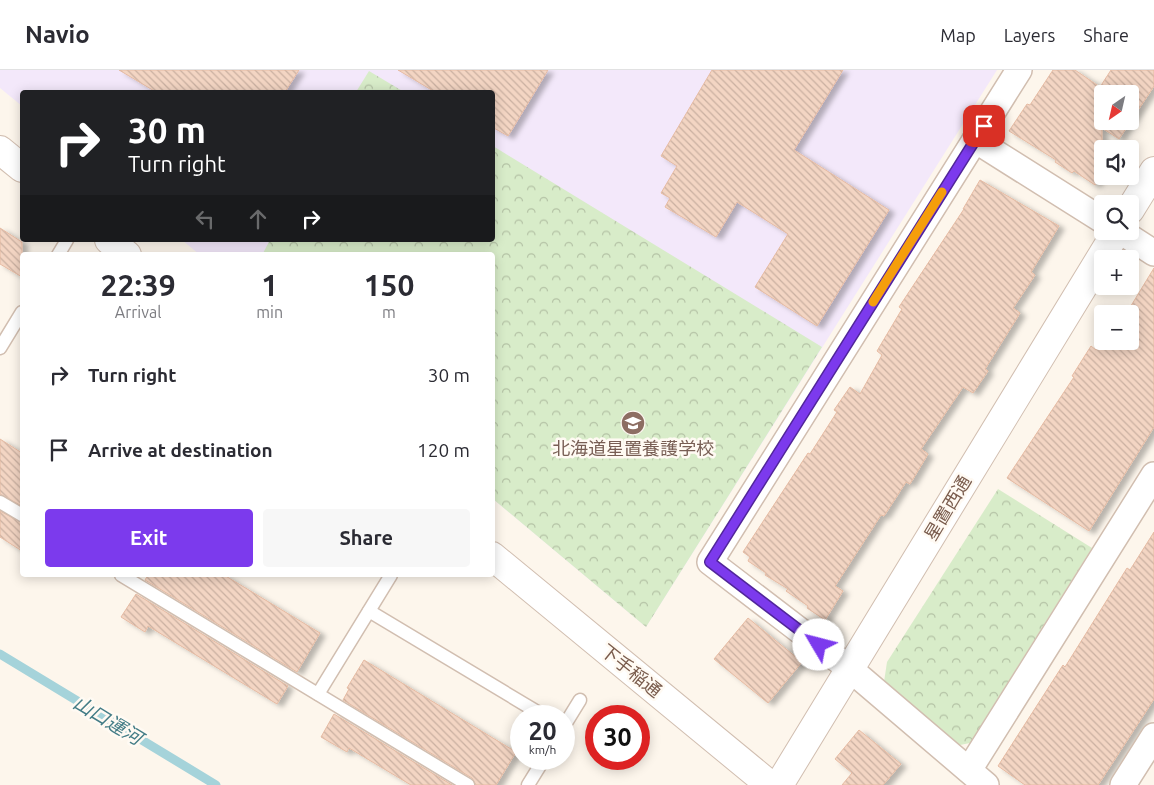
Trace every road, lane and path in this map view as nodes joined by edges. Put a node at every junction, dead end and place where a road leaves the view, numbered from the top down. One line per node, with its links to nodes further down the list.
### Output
1 (1019, 70): 2 (street)
2 (975, 140): 7 (street); 22 (street)
3 (0, 150): 4 (street)
4 (20, 166)
5 (1154, 172): 6 (street)
6 (1139, 196)
7 (1094, 215)
8 (1112, 240): 22 (street, 星置西通)
9 (1133, 240): 12 (street)
10 (111, 242): 11 (street)
11 (123, 252)
12 (1154, 253)
13 (20, 318): 14 (lane)
14 (0, 348)
15 (1154, 475): 29 (street)
16 (0, 502): 17 (lane)
17 (20, 515)
18 (495, 558): 32 (street, 下手稲通)
19 (124, 577): 23 (lane)
20 (387, 577): 21 (lane)
21 (369, 611): 23 (lane); 25 (lane)
22 (850, 669): 29 (street); 33 (street, 星置西通)
23 (318, 694): 30 (lane)
24 (580, 700): 26 (lane)
25 (526, 705)
26 (575, 708)
27 (1154, 736): 34 (street)
28 (537, 770): 31 (lane)
29 (977, 778)
30 (468, 785)
31 (528, 785)
32 (770, 785)
33 (779, 785)
34 (1123, 785)

